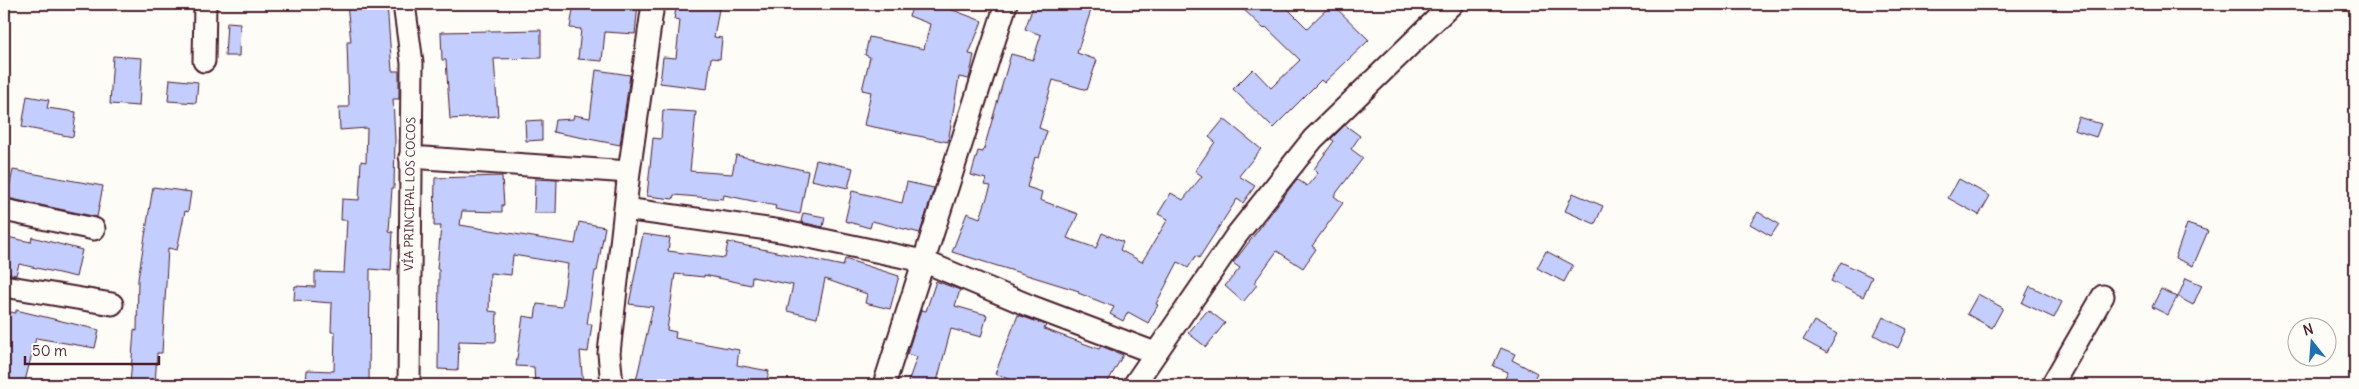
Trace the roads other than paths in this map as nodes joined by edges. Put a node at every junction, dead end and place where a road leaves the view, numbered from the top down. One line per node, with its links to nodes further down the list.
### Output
1 (205, 4): 6 (street)
2 (404, 4): 7 (street, VÍA PRINCIPAL LOS COCOS)
3 (653, 4): 8 (street)
4 (1006, 4): 12 (street)
5 (1452, 4): 16 (street)
6 (204, 61)
7 (410, 157): 8 (street); 17 (street, VÍA PRINCIPAL LOS COCOS)
8 (629, 172): 9 (street)
9 (625, 209): 12 (street); 18 (street)
10 (4, 210): 11 (street)
11 (94, 229)
12 (923, 261): 16 (street); 19 (street)
13 (4, 286): 15 (street)
14 (2103, 296): 21 (street)
15 (112, 304)
16 (1156, 353): 20 (street)
17 (409, 385)
18 (612, 385)
19 (884, 385)
20 (1134, 385)
21 (2052, 385)

